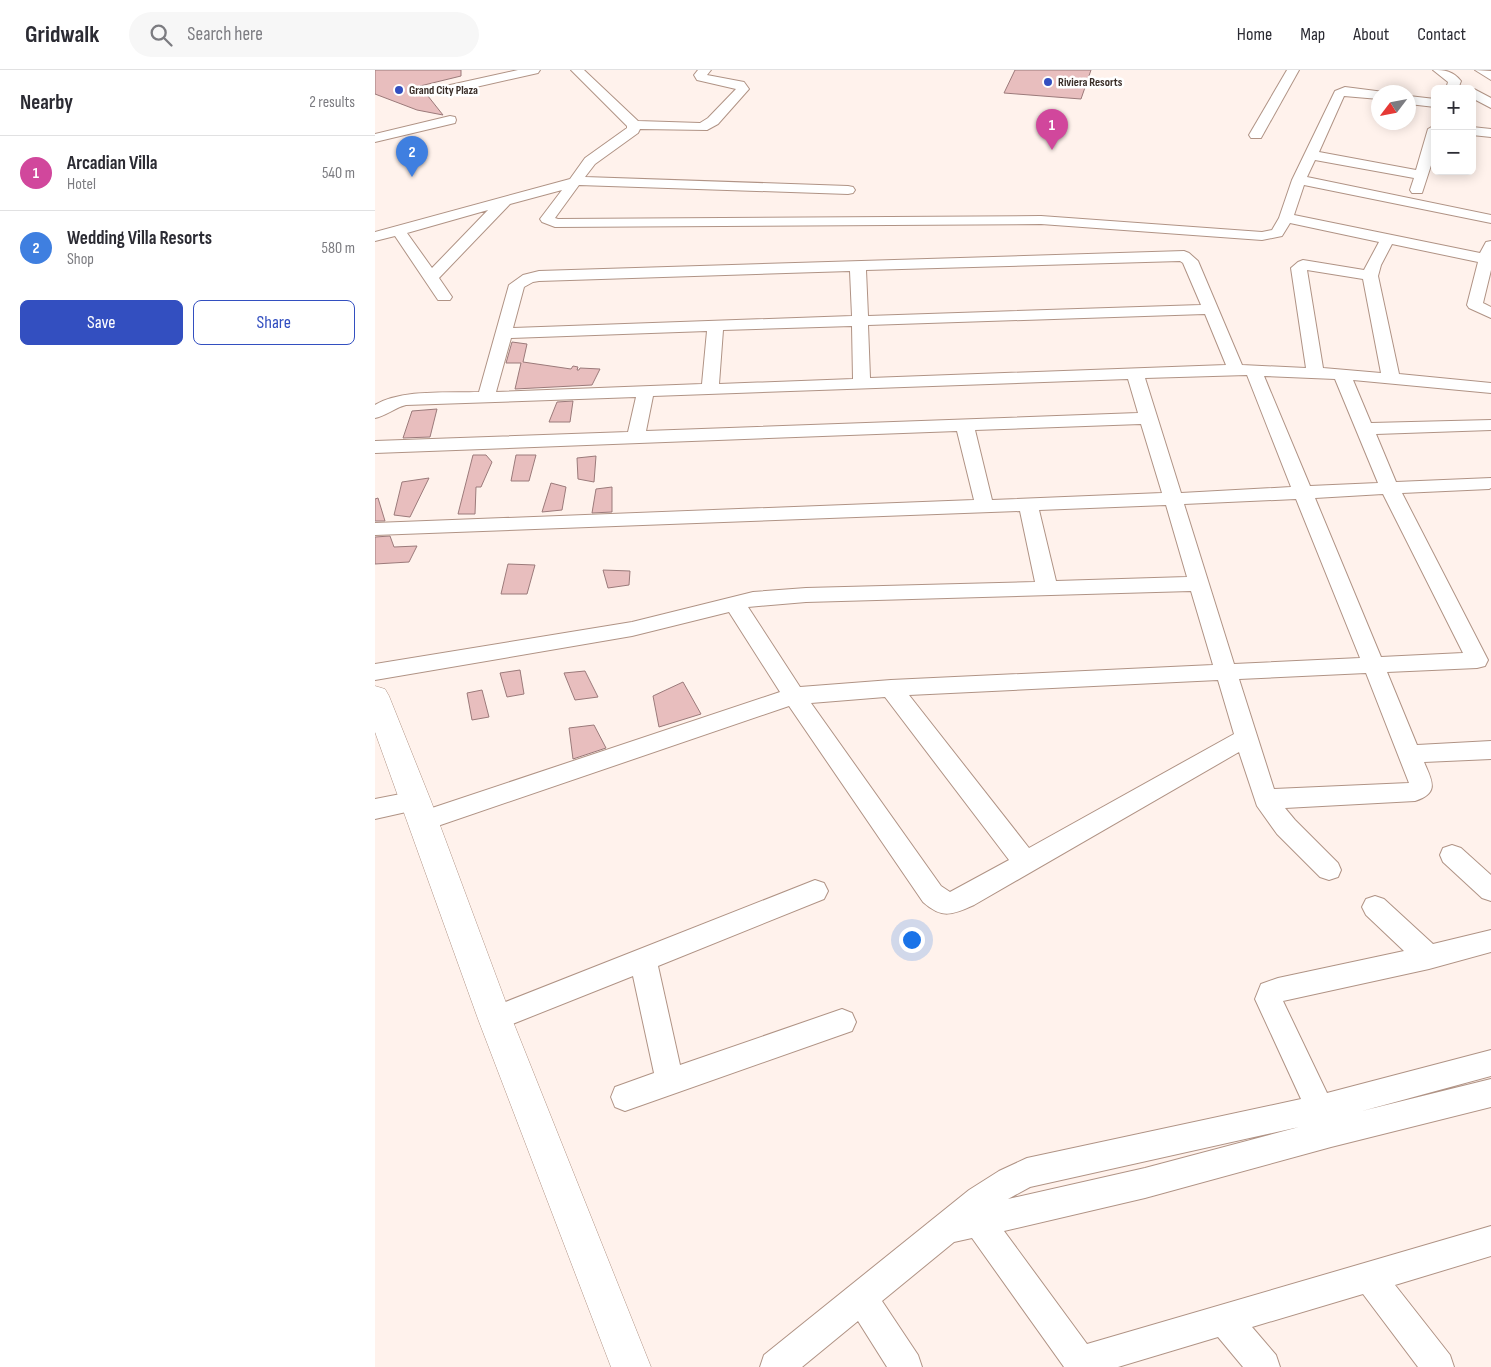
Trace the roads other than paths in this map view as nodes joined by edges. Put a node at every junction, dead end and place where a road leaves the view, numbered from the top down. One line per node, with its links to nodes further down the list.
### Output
1 (533, 70): 9 (street)
2 (577, 70): 16 (street)
3 (705, 70): 16 (street)
4 (1293, 70): 20 (street)
5 (1439, 70): 8 (street)
6 (1481, 70): 7 (street)
7 (1491, 76)
8 (1454, 85)
9 (445, 90)
10 (1371, 94): 22 (street)
11 (1476, 95): 14 (street)
12 (1416, 101): 13 (street)
13 (1431, 103)
14 (1491, 104)
15 (450, 120): 21 (street)
16 (634, 125): 25 (street)
17 (1435, 130): 23 (street)
18 (1476, 131): 19 (street)
19 (1491, 133)
20 (1256, 135)
21 (375, 138)
22 (1311, 155): 23 (street); 24 (street)
23 (1421, 175): 28 (street)
24 (1299, 180): 28 (street); 29 (street)
25 (577, 181): 26 (street); 27 (street); 29 (street)
26 (849, 190)
27 (505, 201): 31 (street); 37 (street)
28 (1413, 203): 30 (street)
29 (1286, 218): 33 (street)
30 (1491, 219)
31 (399, 231): 32 (street); 37 (street)
32 (375, 237)
33 (1388, 239): 34 (street); 36 (street)
34 (1489, 252): 40 (street)
35 (858, 266): 39 (street); 41 (street); 43 (street)
36 (1370, 276): 45 (street); 48 (street)
37 (431, 278): 38 (street)
38 (445, 297)
39 (1211, 309): 41 (street); 44 (street)
40 (1491, 313)
41 (859, 322): 42 (street); 49 (street)
42 (715, 327): 43 (street); 51 (street)
43 (504, 333): 53 (street)
44 (1244, 370): 45 (street); 46 (street); 63 (street)
45 (1315, 373): 47 (street)
46 (1135, 374): 49 (street); 55 (street)
47 (1342, 374): 48 (street); 58 (street)
48 (1391, 378): 50 (street)
49 (862, 384): 51 (street)
50 (1491, 388)
51 (710, 390): 52 (street)
52 (645, 393): 53 (street); 59 (street)
53 (486, 398): 54 (street)
54 (375, 413)
55 (1149, 418): 56 (street); 64 (street)
56 (965, 425): 59 (street); 66 (street)
57 (1491, 425): 58 (street)
58 (1365, 428): 62 (street)
59 (636, 437): 60 (street)
60 (375, 448)
61 (1489, 483): 62 (street)
62 (1389, 488): 63 (street); 71 (street)
63 (1303, 491): 64 (street); 72 (street)
64 (1173, 499): 65 (street); 68 (street)
65 (1028, 503): 66 (street); 69 (street)
66 (984, 504): 67 (street)
67 (375, 529)
68 (1200, 584): 69 (street); 74 (street)
69 (1047, 588): 70 (street)
70 (734, 603): 73 (street); 77 (street)
71 (1484, 660): 72 (street)
72 (1374, 665): 74 (street); 80 (street)
73 (375, 672)
74 (1226, 673): 75 (street); 78 (street)
75 (891, 688): 77 (street); 85 (street)
76 (375, 696): 83 (street)
77 (794, 696): 83 (street); 85 (street)
78 (1245, 738): 81 (street); 85 (street)
79 (1491, 750): 80 (street)
80 (1408, 754): 81 (street)
81 (1265, 799): 86 (street)
82 (375, 809): 83 (street)
83 (419, 811): 93 (street)
84 (1452, 855): 87 (street)
85 (1026, 863)
86 (1329, 870)
87 (1491, 890)
88 (815, 891): 92 (street)
89 (1375, 907): 91 (street)
90 (1491, 941): 91 (street)
91 (1429, 957): 99 (street)
92 (643, 960): 93 (street); 96 (street)
93 (495, 1019): 109 (street)
94 (841, 1022): 96 (street)
95 (1487, 1071): 99 (street)
96 (670, 1082): 98 (street)
97 (1491, 1093): 99 (street)
98 (625, 1097)
99 (1325, 1121): 100 (street); 101 (street)
100 (1133, 1150): 101 (street); 103 (street)
101 (1145, 1183): 102 (street)
102 (979, 1222): 103 (street); 108 (street)
103 (947, 1229): 106 (street)
104 (1491, 1241): 105 (street)
105 (1369, 1277): 107 (street); 113 (street)
106 (862, 1298): 110 (street); 111 (street)
107 (1225, 1319): 108 (street); 112 (street)
108 (1082, 1364)
109 (631, 1367)
110 (776, 1367)
111 (906, 1367)
112 (1264, 1367)
113 (1438, 1367)

